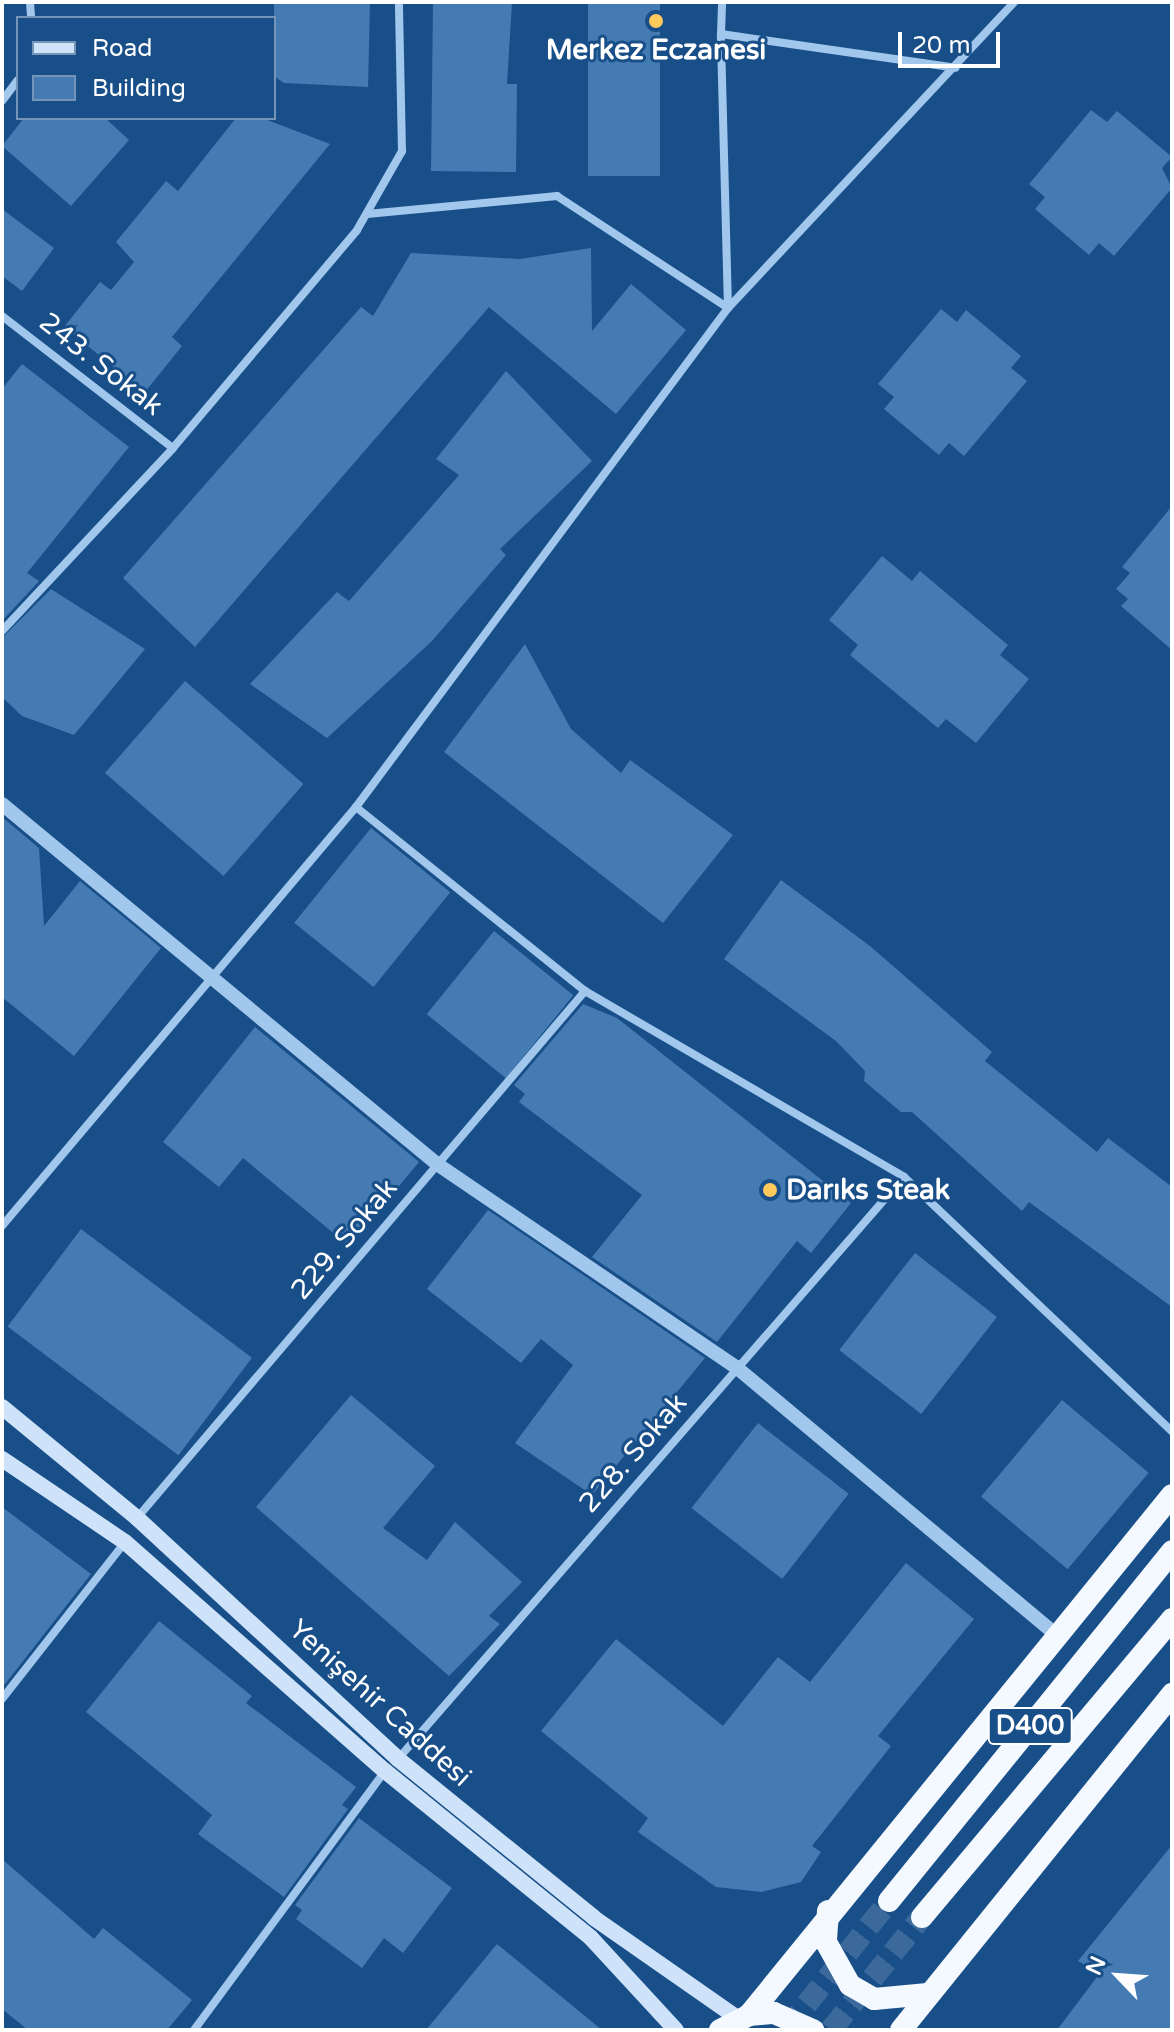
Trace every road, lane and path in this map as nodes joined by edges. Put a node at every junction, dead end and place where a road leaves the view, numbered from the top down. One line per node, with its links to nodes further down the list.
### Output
1 (399, 2): 8 (street)
2 (722, 2): 4 (street)
3 (1014, 2): 5 (street)
4 (721, 34): 5 (street); 9 (street)
5 (956, 68): 9 (street)
6 (16, 83): 7 (street)
7 (2, 101)
8 (367, 214): 9 (street); 11 (street)
9 (728, 308): 14 (street)
10 (2, 316): 11 (street, 243. Sokak)
11 (173, 448): 12 (street)
12 (2, 631)
13 (2, 804): 15 (street)
14 (356, 807): 15 (street); 16 (street)
15 (211, 976): 17 (street); 19 (street)
16 (585, 991): 17 (street, 229. Sokak); 18 (street)
17 (437, 1164): 20 (street); 25 (street, 229. Sokak)
18 (904, 1177): 20 (street, 228. Sokak); 22 (street)
19 (2, 1226)
20 (736, 1367): 29 (street); 32 (street, 228. Sokak)
21 (2, 1407): 25 (main road, Yenişehir Caddesi)
22 (1172, 1431)
23 (2, 1459): 26 (main road, Yenişehir Caddesi)
24 (1172, 1495): 29 (highway)
25 (137, 1518): 32 (main road, Yenişehir Caddesi)
26 (125, 1542): 31 (street); 33 (main road, Yenişehir Caddesi)
27 (1172, 1551): 34 (highway, D400)
28 (1172, 1619): 36 (highway, D400)
29 (1055, 1634): 35 (highway)
30 (1172, 1694): 37 (highway)
31 (2, 1699)
32 (398, 1759): 38 (main road, Yenişehir Caddesi)
33 (385, 1771): 39 (street); 40 (main road, Yenişehir Caddesi)
34 (889, 1901)
35 (828, 1911): 37 (highway); 38 (highway)
36 (922, 1917)
37 (928, 1994): 42 (highway)
38 (736, 2021): 41 (highway)
39 (194, 2030)
40 (676, 2030)
41 (813, 2030)
42 (901, 2030)

